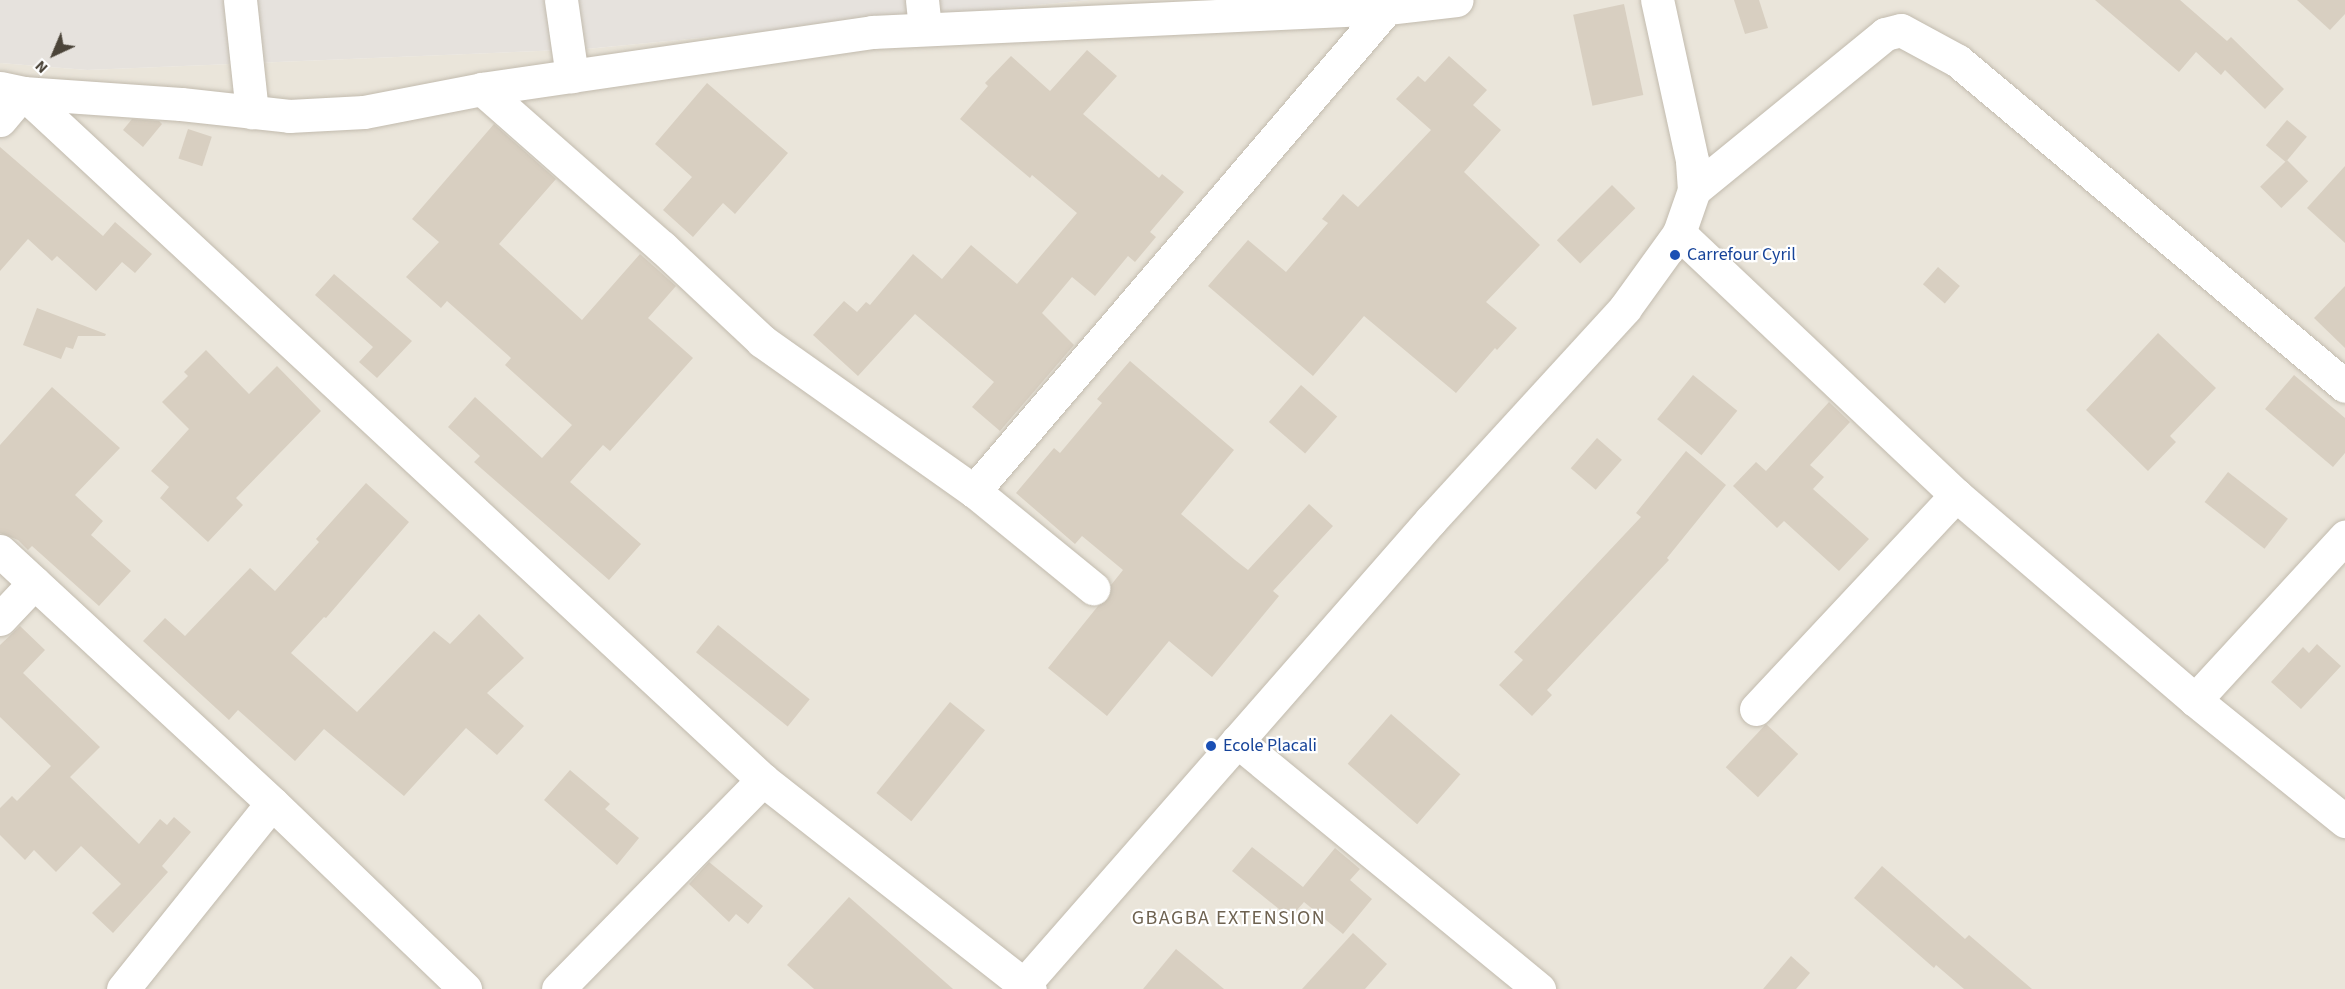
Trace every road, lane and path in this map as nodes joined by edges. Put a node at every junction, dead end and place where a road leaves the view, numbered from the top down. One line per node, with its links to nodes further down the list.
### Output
1 (240, 0): 10 (street)
2 (561, 0): 7 (street)
3 (1458, 0): 5 (street)
4 (1657, 0): 12 (street)
5 (1388, 8): 6 (street); 15 (street)
6 (923, 15): 7 (street)
7 (572, 76): 8 (street)
8 (482, 90): 10 (street); 15 (street)
9 (12, 91): 10 (street); 11 (street); 25 (street)
10 (252, 112)
11 (0, 120)
12 (1694, 190): 13 (street); 14 (street)
13 (1679, 233): 16 (street); 24 (street)
14 (2345, 386)
15 (974, 491): 20 (street)
16 (1956, 495): 22 (street); 23 (street)
17 (2345, 537): 22 (street)
18 (0, 551): 19 (street)
19 (34, 583): 21 (street); 26 (street)
20 (1093, 588)
21 (0, 620)
22 (2195, 700): 27 (street)
23 (1756, 710)
24 (1237, 741): 28 (street); 32 (street)
25 (764, 780): 28 (street); 31 (street)
26 (272, 804): 29 (street); 30 (street)
27 (2345, 821)
28 (1025, 987)
29 (123, 989)
30 (465, 989)
31 (558, 989)
32 (1539, 989)

